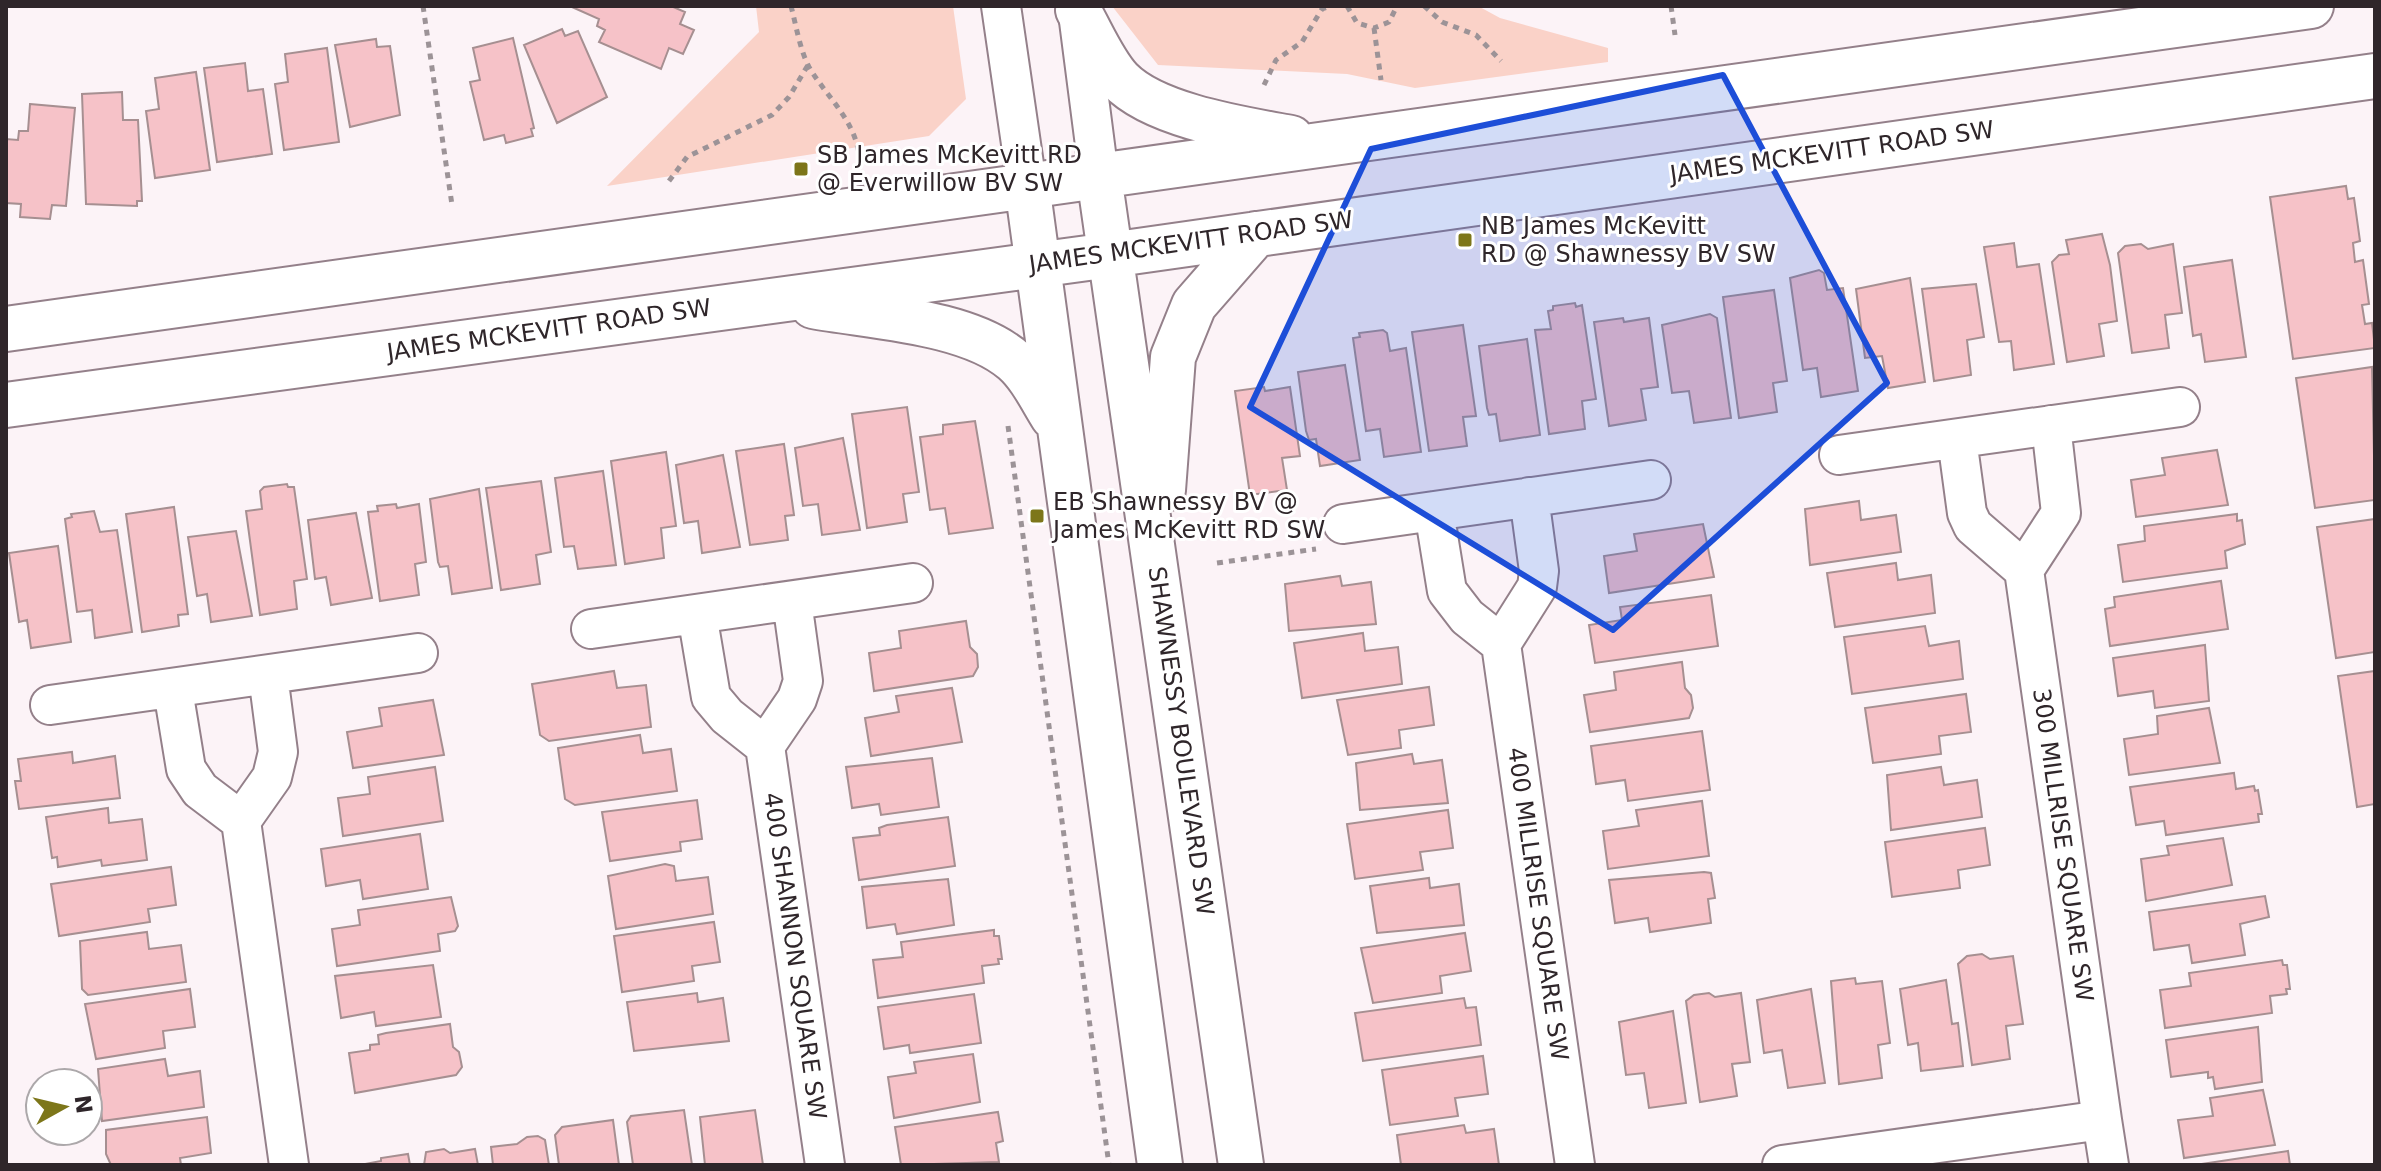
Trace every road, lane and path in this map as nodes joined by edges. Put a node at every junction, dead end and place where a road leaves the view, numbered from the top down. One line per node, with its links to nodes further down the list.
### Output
1 (423, 6): 23 (path)
2 (791, 6): 14 (path)
3 (1001, 6): 22 (street)
4 (1330, 6): 17 (path)
5 (1347, 6): 11 (path)
6 (1397, 6): 11 (path)
7 (1424, 6): 13 (path)
8 (1671, 6): 12 (path)
9 (2311, 6): 18 (main road)
10 (1078, 8): 18 (main road); 20 (street)
11 (1374, 28): 16 (path)
12 (1675, 35)
13 (1501, 61)
14 (808, 65): 19 (path); 21 (path)
15 (2375, 76): 24 (main road, JAMES MCKEVITT ROAD SW)
16 (1381, 80)
17 (1264, 85)
18 (1325, 144): 20 (main road)
19 (859, 154)
20 (1099, 176): 22 (main road); 25 (main road, SHAWNESSY BOULEVARD SW)
21 (669, 181)
22 (1027, 185): 26 (main road); 28 (main road)
23 (452, 205)
24 (1256, 234): 25 (main road, JAMES MCKEVITT ROAD SW); 40 (main road)
25 (1110, 255): 26 (main road, JAMES MCKEVITT ROAD SW); 40 (main road, SHAWNESSY BOULEVARD SW)
26 (1038, 263): 27 (main road, JAMES MCKEVITT ROAD SW); 33 (main road)
27 (775, 300): 29 (main road, JAMES MCKEVITT ROAD SW); 33 (main road)
28 (6, 329)
29 (6, 405)
30 (2180, 407): 32 (street)
31 (1007, 421): 58 (path)
32 (2051, 425): 34 (street); 42 (street)
33 (1060, 429): 55 (main road)
34 (1957, 439): 35 (street); 42 (street)
35 (1839, 455)
36 (1651, 480): 37 (street)
37 (1529, 497): 38 (street); 47 (street)
38 (1434, 511): 39 (street); 47 (street)
39 (1343, 524): 41 (path)
40 (1156, 560): 59 (main road, SHAWNESSY BOULEVARD SW)
41 (1217, 563)
42 (2024, 570): 54 (street, 300 MILLRISE SQUARE SW)
43 (913, 583): 44 (street)
44 (792, 601): 45 (street); 52 (street)
45 (697, 614): 46 (street); 52 (street)
46 (591, 629)
47 (1501, 644): 60 (street, 400 MILLRISE SQUARE SW)
48 (418, 653): 49 (street)
49 (268, 675): 50 (street); 53 (street)
50 (173, 690): 51 (street); 53 (street)
51 (50, 705)
52 (765, 746): 57 (street, 400 SHANNON SQUARE SW)
53 (241, 821): 56 (street)
54 (2102, 1120): 61 (street); 62 (street, 300 MILLRISE SQUARE SW)
55 (1159, 1162)
56 (289, 1165)
57 (825, 1165)
58 (1109, 1165)
59 (1241, 1165)
60 (1575, 1165)
61 (1782, 1165)
62 (2109, 1165)

